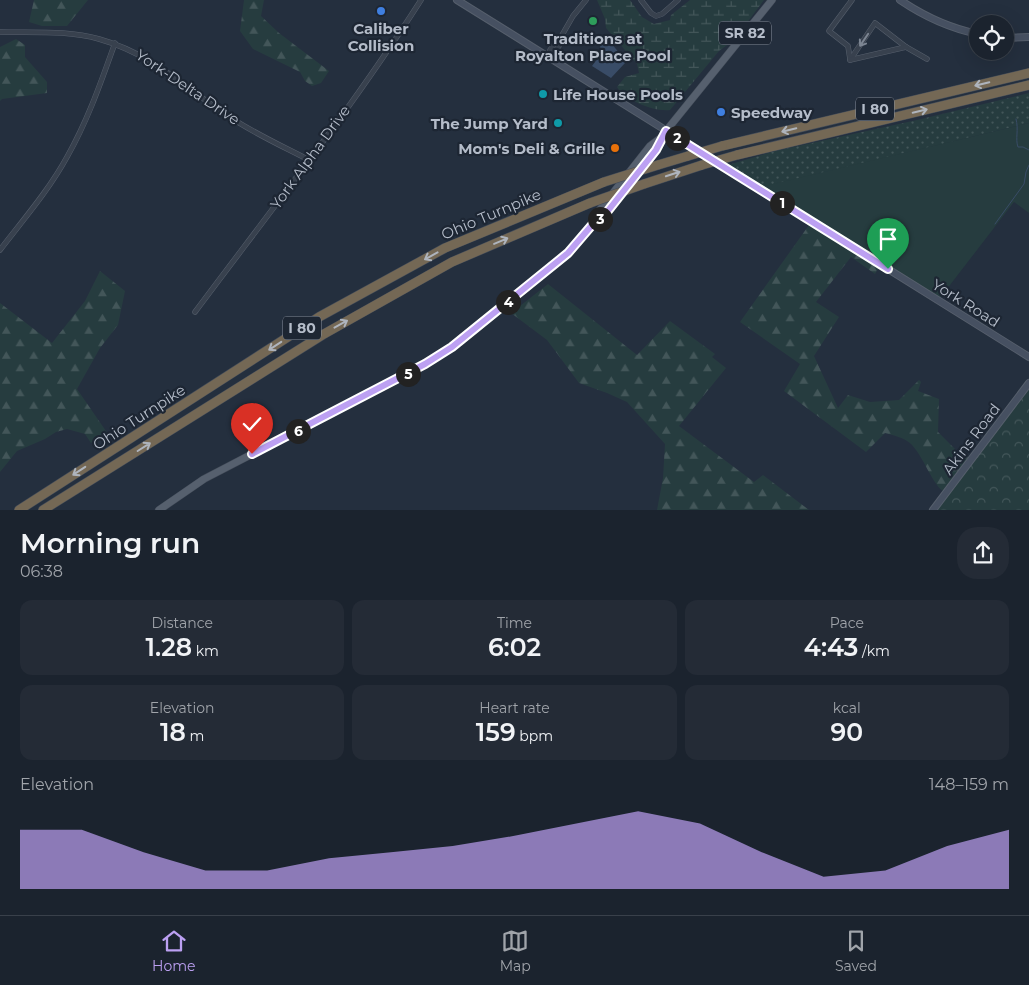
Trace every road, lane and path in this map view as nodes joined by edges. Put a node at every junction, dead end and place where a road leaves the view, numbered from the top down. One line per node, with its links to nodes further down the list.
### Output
1 (421, 0): 21 (street, York Alpha Drive)
2 (457, 0): 15 (street, York Road)
3 (586, 0): 15 (street)
4 (640, 0): 5 (street)
5 (678, 0)
6 (772, 0): 20 (main road, SR 82)
7 (852, 0): 17 (street)
8 (900, 0): 10 (street)
9 (0, 32): 13 (street, York-Delta Drive)
10 (969, 32)
11 (1014, 38): 12 (street)
12 (1029, 38)
13 (115, 44): 21 (street, York-Delta Drive); 22 (street)
14 (906, 46): 16 (street); 17 (street); 17 (street, one-way to 17)
15 (549, 55): 20 (street, York Road)
16 (927, 59)
17 (850, 60)
18 (1029, 73): 26 (highway, Ohio Turnpike / I 80, one-way to 26, bridge)
19 (1029, 85): 27 (highway, Ohio Turnpike / I 80, one-way to 19, bridge)
20 (664, 134): 24 (street, York Road); 28 (main road, SR 82)
21 (309, 160): 23 (street, York Alpha Drive)
22 (0, 250)
23 (195, 312)
24 (1029, 357)
25 (1029, 383): 29 (street, Akins Road)
26 (19, 510)
27 (43, 510)
28 (159, 510)
29 (933, 510)

